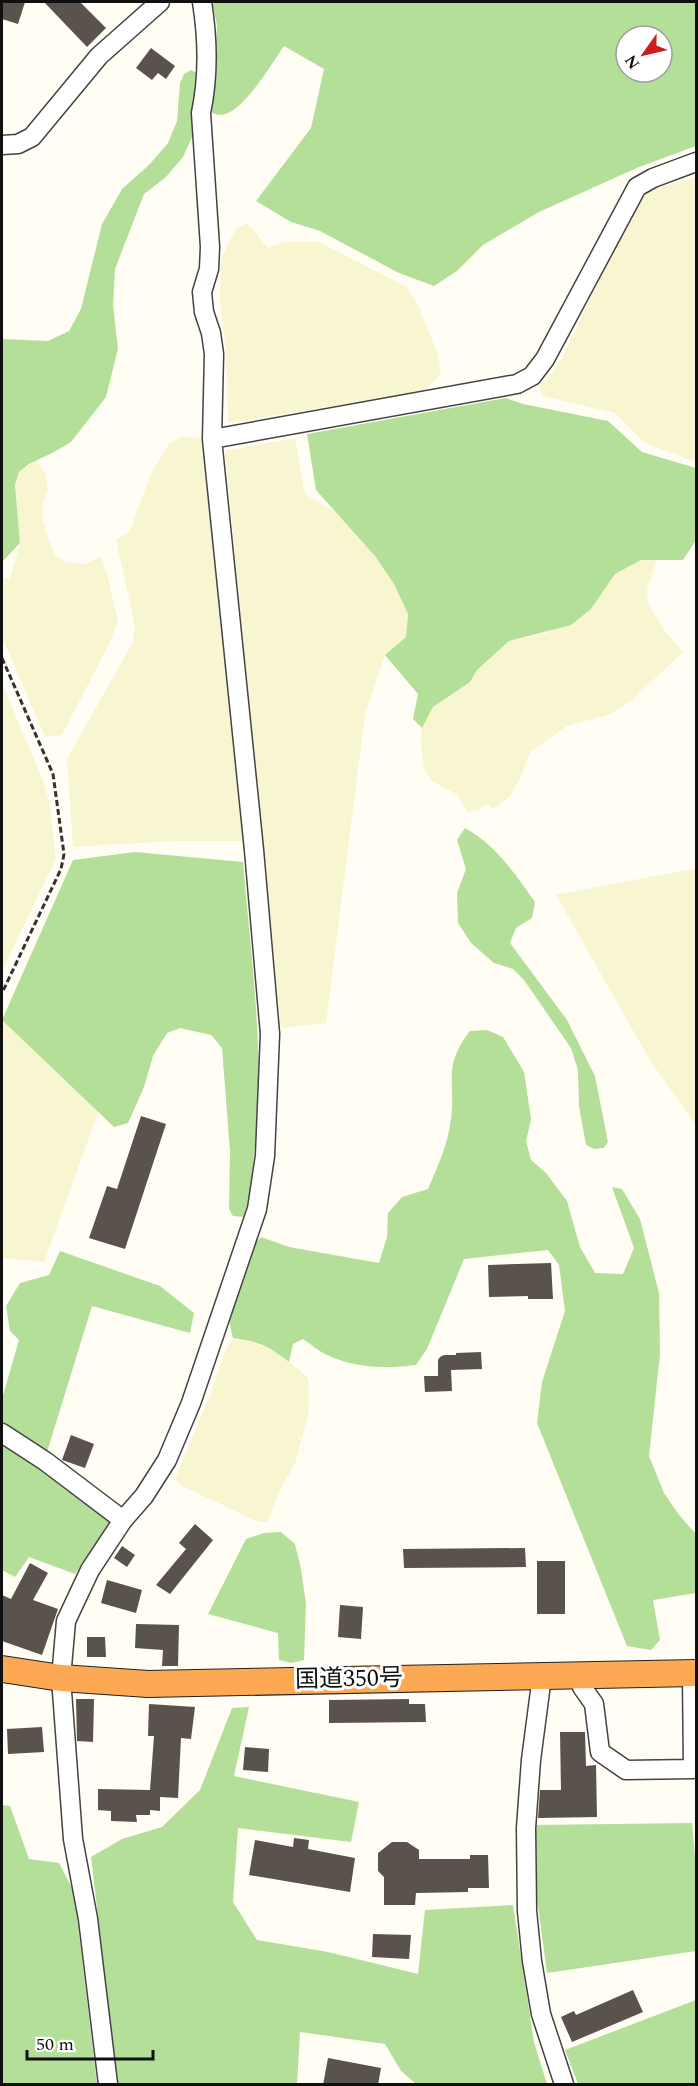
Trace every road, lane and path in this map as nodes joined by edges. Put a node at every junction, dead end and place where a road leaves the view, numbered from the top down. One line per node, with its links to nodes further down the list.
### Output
1 (160, 2): 3 (street)
2 (202, 2): 5 (street)
3 (2, 145)
4 (696, 162): 5 (street)
5 (212, 439): 9 (street)
6 (2, 658): 7 (path)
7 (2, 993)
8 (2, 1433): 9 (street)
9 (123, 1520): 14 (street)
10 (2, 1669): 14 (highway, 国道350号)
11 (694, 1673): 12 (highway, 国道350号); 12 (street)
12 (581, 1675): 13 (highway, 国道350号)
13 (542, 1676): 14 (highway, 国道350号); 16 (street)
14 (61, 1678): 15 (street)
15 (108, 2085)
16 (564, 2085)

